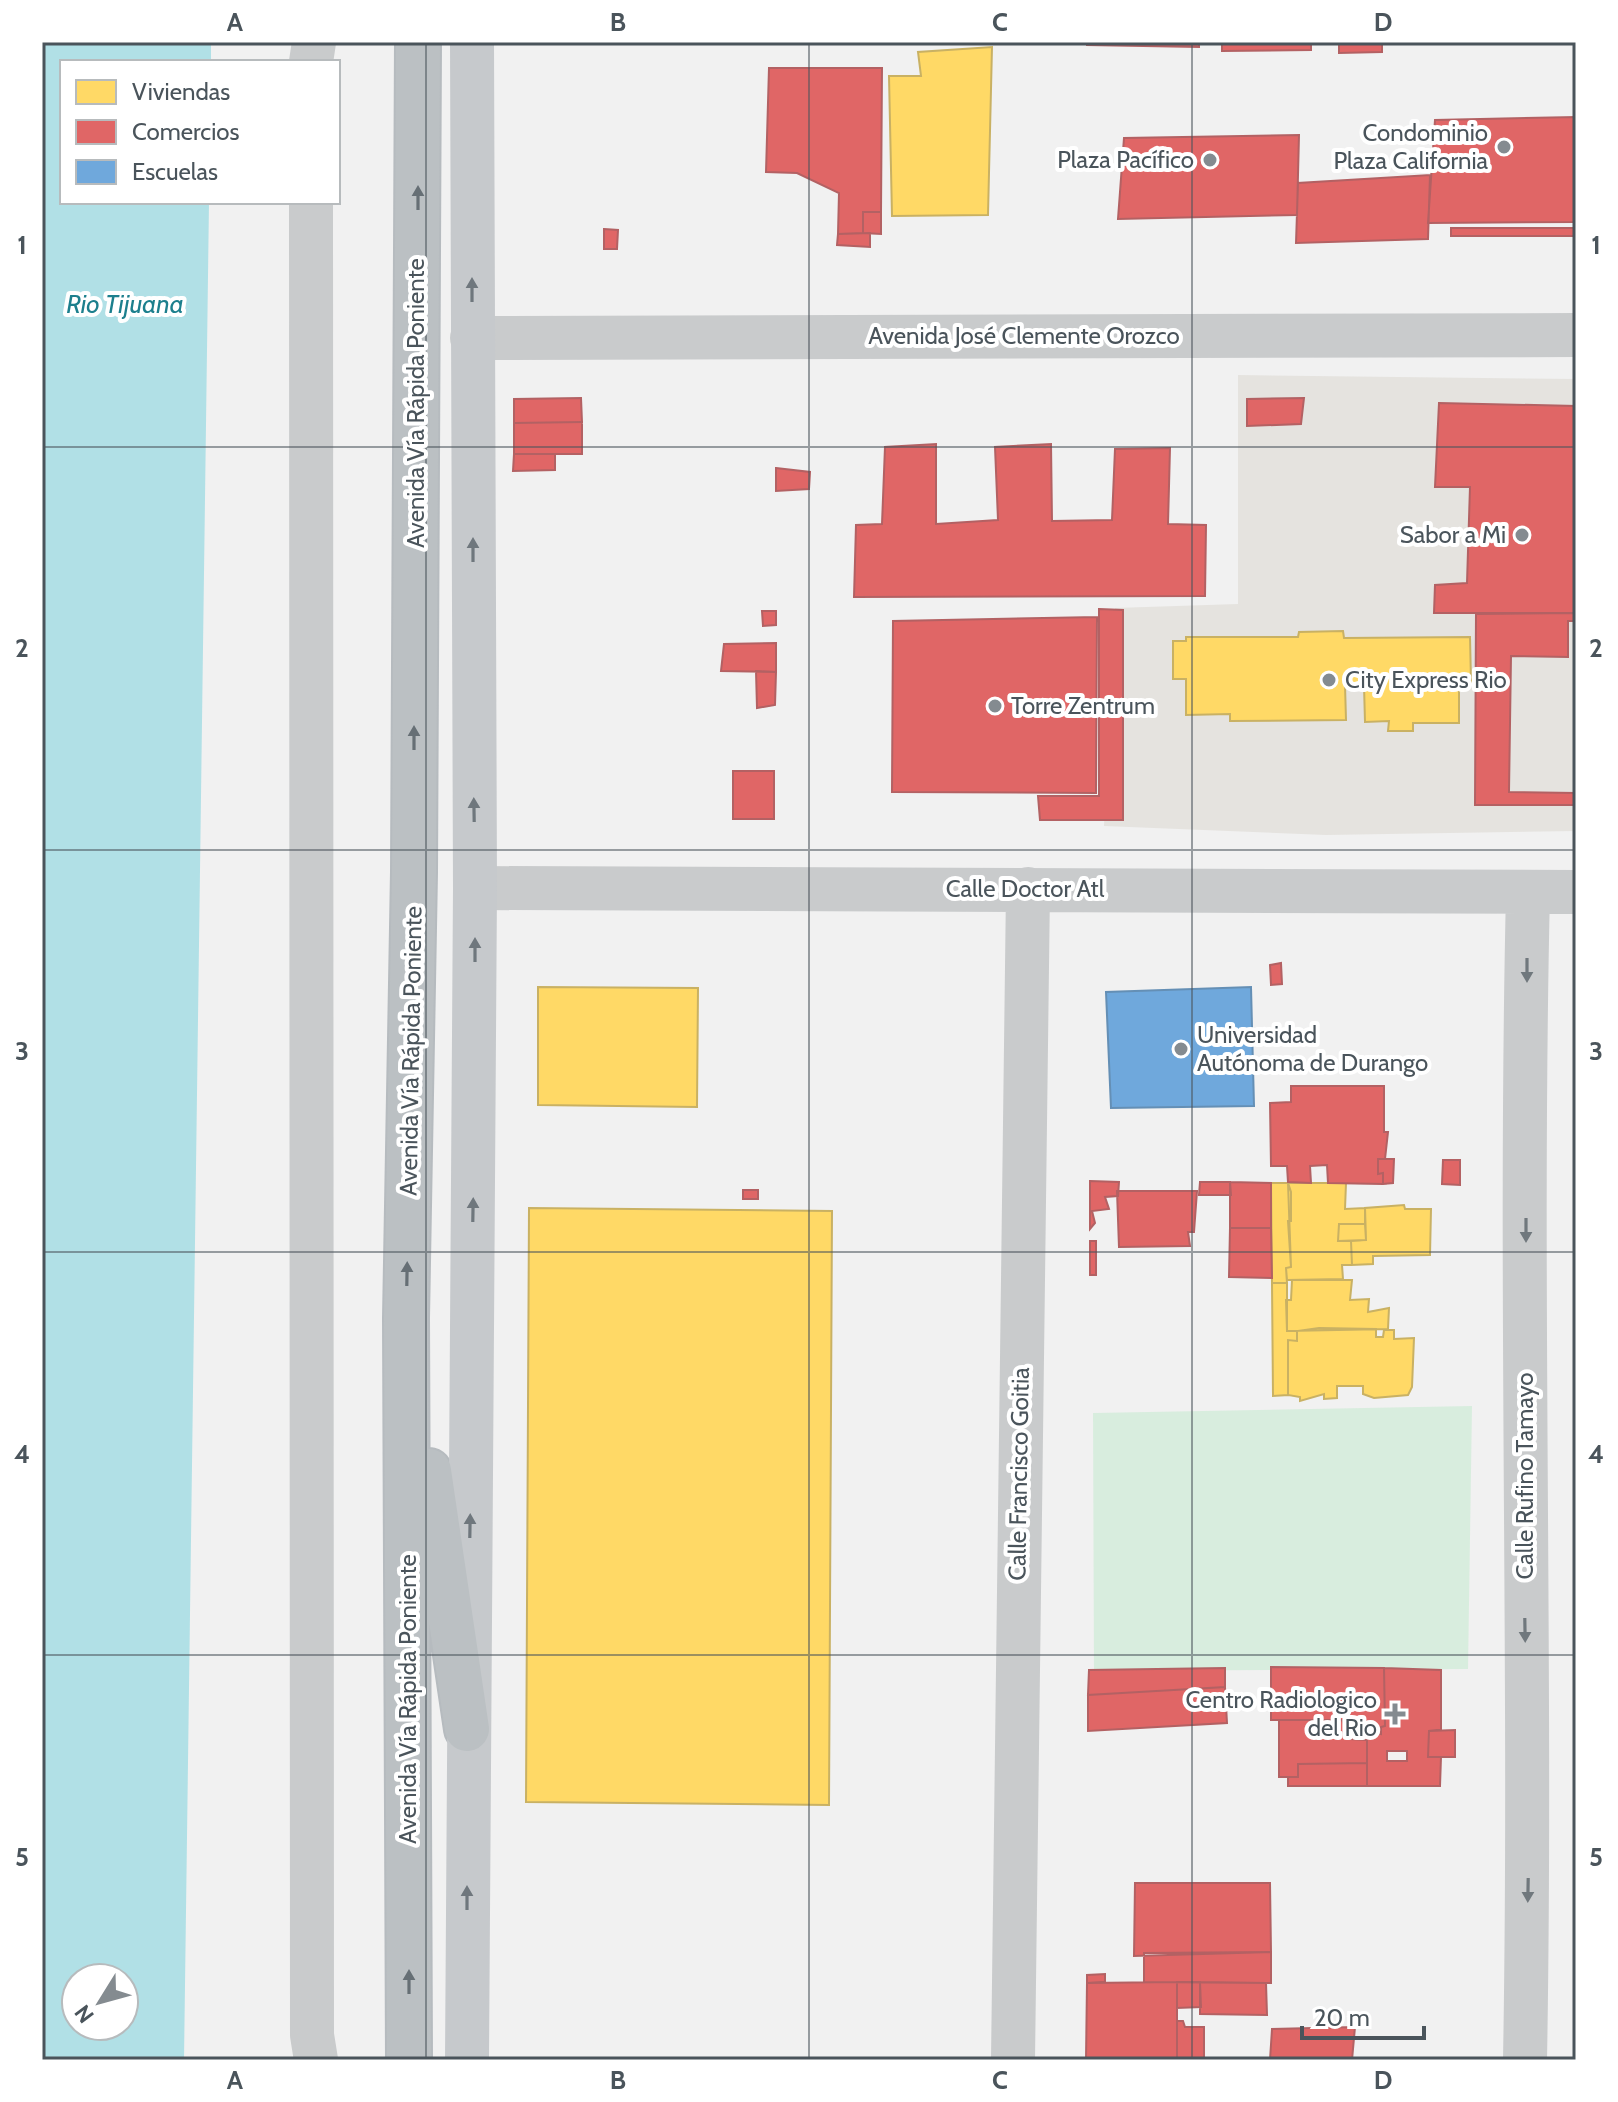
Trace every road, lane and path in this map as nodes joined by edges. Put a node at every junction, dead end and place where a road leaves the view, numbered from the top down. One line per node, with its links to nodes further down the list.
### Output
1 (418, 42): 10 (highway, Avenida Vía Rápida Poniente, one-way to 1)
2 (472, 42): 5 (main road, one-way to 2)
3 (311, 204): 13 (street)
4 (1576, 335): 5 (street, Avenida José Clemente Orozco)
5 (472, 338): 6 (main road, one-way to 5)
6 (475, 888): 7 (street, Calle Doctor Atl); 11 (main road, one-way to 6)
7 (1028, 889): 8 (street, Calle Doctor Atl); 15 (street, Calle Francisco Goitia)
8 (1528, 892): 9 (street, Calle Doctor Atl); 16 (street, Calle Rufino Tamayo, one-way to 16)
9 (1576, 892)
10 (406, 1318): 11 (highway); 14 (highway, Avenida Vía Rápida Poniente, one-way to 10)
11 (467, 1729): 12 (main road, one-way to 11)
12 (473, 2054)
13 (316, 2060)
14 (409, 2060)
15 (1013, 2060)
16 (1525, 2060)

